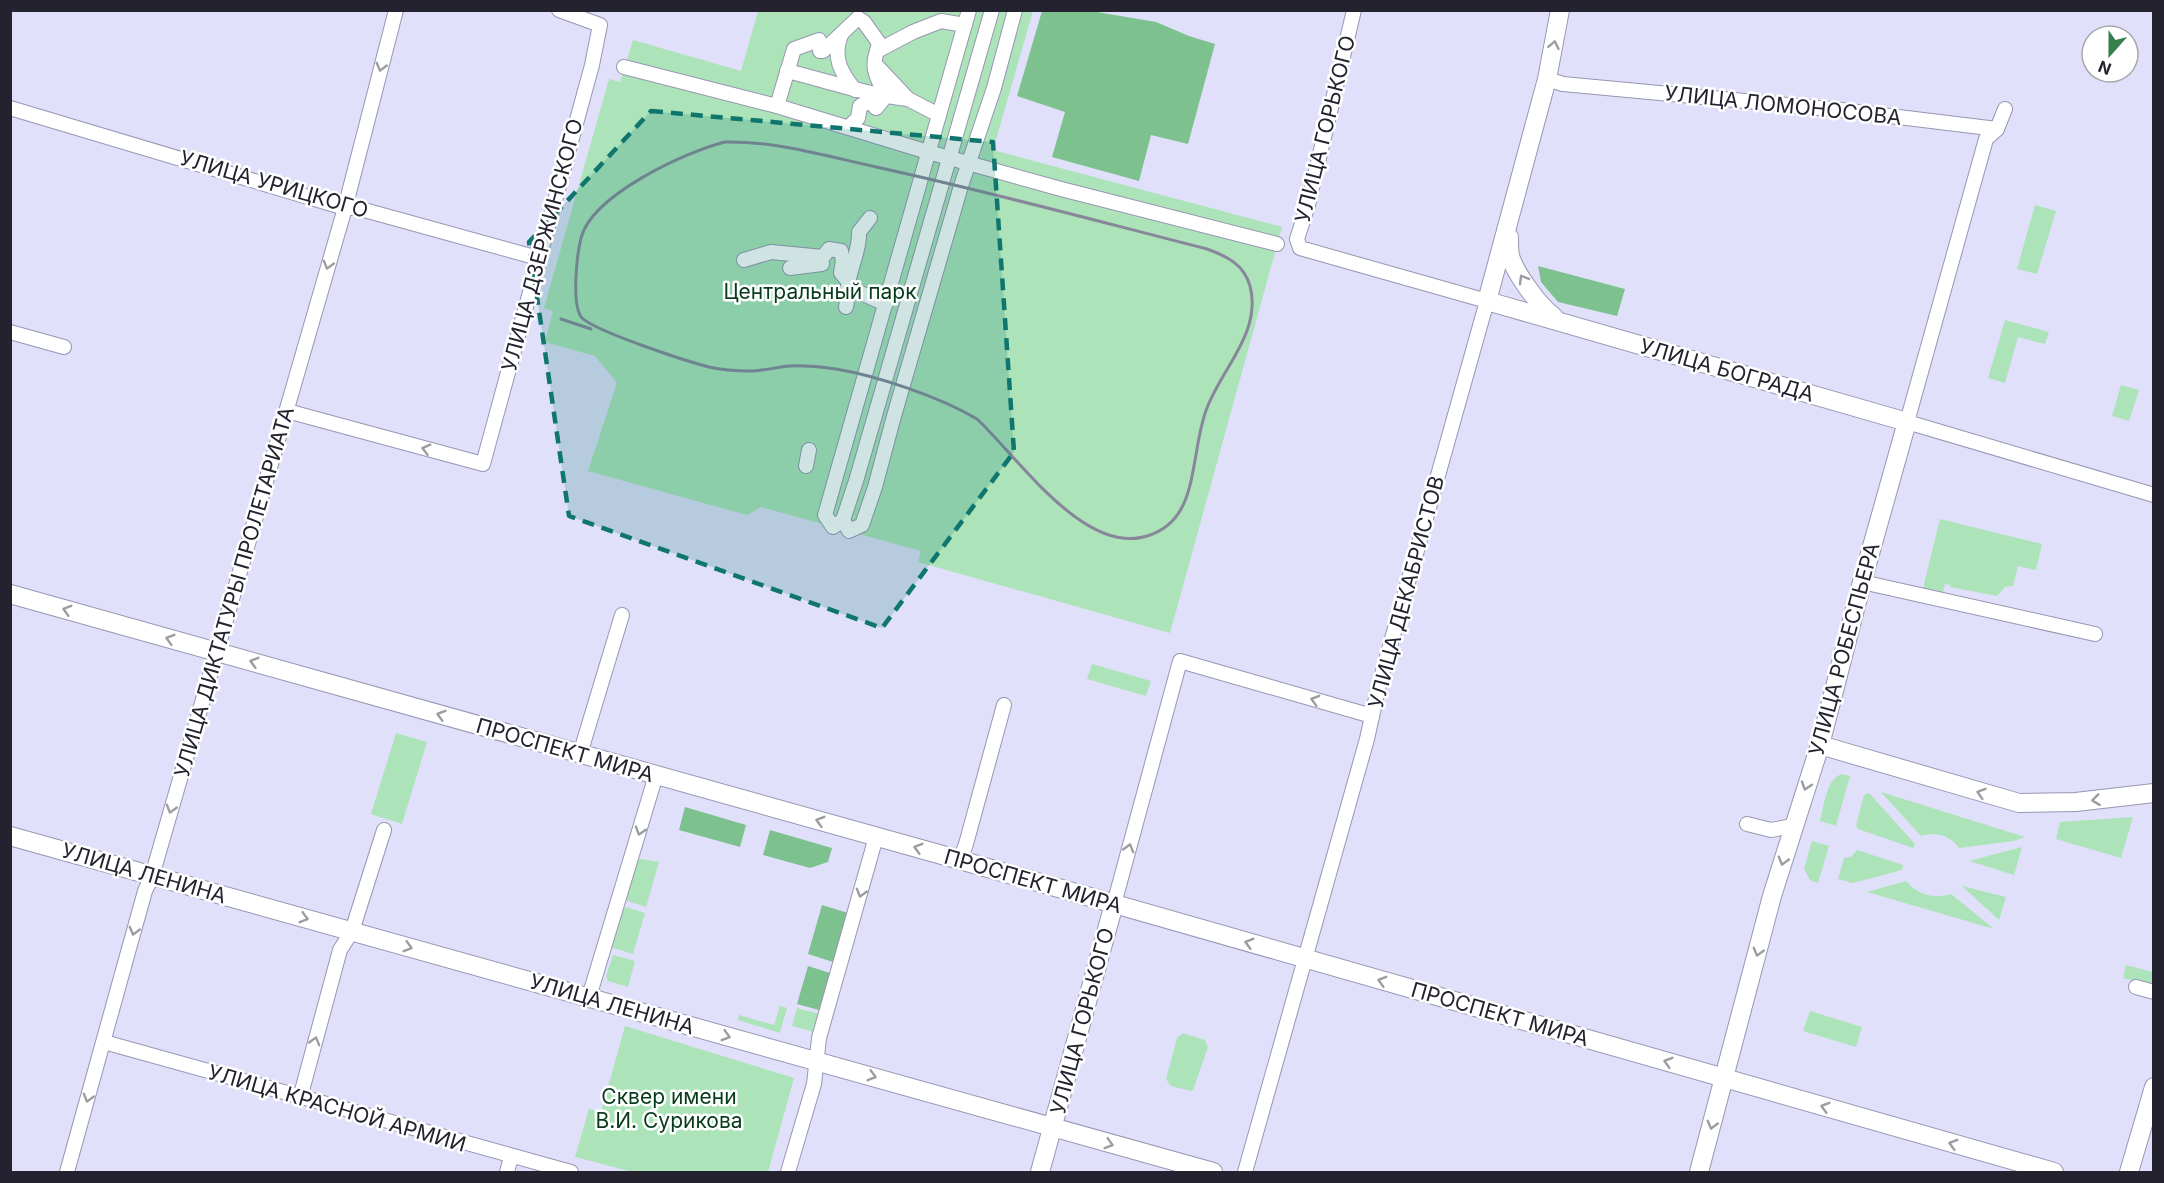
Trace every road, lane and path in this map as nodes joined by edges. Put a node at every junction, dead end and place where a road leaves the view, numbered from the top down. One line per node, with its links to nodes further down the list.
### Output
1 (396, 10): 26 (street, УЛИЦА ДИКТАТУРЫ ПРОЛЕТАРИАТА, one-way to 26)
2 (559, 10): 33 (street, УЛИЦА ДЗЕРЖИНСКОГО)
3 (969, 10): 8 (street)
4 (992, 10): 24 (street)
5 (1015, 10): 25 (street)
6 (1354, 10): 31 (street, УЛИЦА ГОРЬКОГО)
7 (1560, 10): 13 (main road, УЛИЦА ДЕКАБРИСТОВ, one-way to 7)
8 (965, 25): 10 (street); 20 (street)
9 (841, 35): 10 (street); 12 (street); 14 (street)
10 (875, 57): 15 (street); 16 (street)
11 (624, 67): 17 (street)
12 (787, 71): 14 (street); 17 (street)
13 (1547, 79): 22 (street, УЛИЦА ЛОМОНОСОВА); 28 (main road, УЛИЦА ДЕКАБРИСТОВ)
14 (855, 90): 15 (street)
15 (885, 97): 16 (street); 21 (street)
16 (908, 99): 20 (street)
17 (777, 106): 21 (street)
18 (10, 108): 26 (street, УЛИЦА УРИЦКОГО)
19 (2005, 109): 22 (street)
20 (939, 115): 23 (street)
21 (849, 127): 23 (street)
22 (1997, 129): 44 (street, УЛИЦА РОБЕСПЬЕРА)
23 (928, 152): 24 (street); 38 (street)
24 (950, 158): 25 (street); 48 (street)
25 (968, 163): 30 (street); 48 (street)
26 (345, 208): 33 (street, УЛИЦА УРИЦКОГО); 43 (street, УЛИЦА ДИКТАТУРЫ ПРОЛЕТАРИАТА, one-way to 43)
27 (870, 218): 29 (street)
28 (1508, 226): 37 (main road, УЛИЦА ДЕКАБРИСТОВ); 40 (main road, one-way to 28)
29 (859, 232): 32 (street); 36 (street)
30 (1277, 244)
31 (1300, 248): 37 (street, УЛИЦА БОГРАДА)
32 (841, 251): 35 (street); 36 (street)
33 (538, 258): 43 (street, УЛИЦА ДЗЕРЖИНСКОГО, one-way to 43)
34 (744, 260): 35 (street)
35 (823, 260): 36 (street)
36 (846, 281): 38 (street); 39 (street)
37 (1487, 302): 40 (main road, УЛИЦА БОГРАДА); 55 (street, УЛИЦА ДЕКАБРИСТОВ)
38 (886, 304): 48 (street)
39 (846, 307)
40 (1560, 322): 44 (main road, УЛИЦА БОГРАДА)
41 (10, 332): 42 (street)
42 (64, 347)
43 (287, 411): 53 (street, УЛИЦА ДИКТАТУРЫ ПРОЛЕТАРИАТА)
44 (1907, 423): 47 (street, УЛИЦА БОГРАДА); 49 (main road, УЛИЦА РОБЕСПЬЕРА)
45 (809, 450): 46 (street)
46 (806, 466)
47 (2154, 495)
48 (843, 520)
49 (1862, 582): 52 (street); 56 (main road, УЛИЦА РОБЕСПЬЕРА)
50 (10, 594): 53 (main road, ПРОСПЕКТ МИРА, one-way to 50)
51 (622, 615): 57 (street)
52 (2095, 634)
53 (217, 652): 57 (main road, ПРОСПЕКТ МИРА, one-way to 53); 66 (street, УЛИЦА ДИКТАТУРЫ ПРОЛЕТАРИАТА, one-way to 66)
54 (1004, 705): 65 (street)
55 (1372, 716): 67 (street, УЛИЦА ГОРЬКОГО); 69 (street, УЛИЦА ДЕКАБРИСТОВ)
56 (1820, 745): 59 (main road, one-way to 56); 61 (main road, УЛИЦА РОБЕСПЬЕРА, one-way to 61)
57 (580, 754): 58 (main road, ПРОСПЕКТ МИРА)
58 (656, 775): 64 (main road, ПРОСПЕКТ МИРА, one-way to 58); 72 (street, one-way to 72)
59 (2154, 793)
60 (1747, 824): 61 (street)
61 (1793, 826): 75 (main road, УЛИЦА РОБЕСПЬЕРА, one-way to 75)
62 (384, 830): 68 (street)
63 (10, 836): 66 (main road, УЛИЦА ЛЕНИНА)
64 (876, 837): 65 (main road, ПРОСПЕКТ МИРА, one-way to 64); 74 (street, one-way to 74)
65 (960, 860): 67 (main road, ПРОСПЕКТ МИРА)
66 (152, 876): 68 (main road, УЛИЦА ЛЕНИНА, one-way to 68); 73 (street, УЛИЦА ДИКТАТУРЫ ПРОЛЕТАРИАТА, one-way to 73)
67 (1114, 904): 69 (main road, ПРОСПЕКТ МИРА, one-way to 67); 78 (main road, УЛИЦА ГОРЬКОГО)
68 (352, 931): 72 (main road, УЛИЦА ЛЕНИНА, one-way to 72); 77 (street, one-way to 68)
69 (1306, 959): 75 (main road, ПРОСПЕКТ МИРА, one-way to 69); 86 (street, УЛИЦА ДЕКАБРИСТОВ)
70 (2136, 987): 71 (street)
71 (2154, 992)
72 (589, 997): 74 (main road, УЛИЦА ЛЕНИНА, one-way to 74)
73 (104, 1042): 77 (street, УЛИЦА КРАСНОЙ АРМИИ); 80 (street, УЛИЦА ДИКТАТУРЫ ПРОЛЕТАРИАТА, one-way to 80)
74 (816, 1060): 78 (main road, УЛИЦА ЛЕНИНА, one-way to 78); 83 (street)
75 (1724, 1078): 87 (main road, УЛИЦА РОБЕСПЬЕРА, one-way to 87); 88 (main road, ПРОСПЕКТ МИРА, one-way to 75)
76 (2154, 1087): 89 (main road)
77 (300, 1098): 79 (street, УЛИЦА КРАСНОЙ АРМИИ)
78 (1053, 1127): 84 (main road, УЛИЦА ГОРЬКОГО); 85 (main road, УЛИЦА ЛЕНИНА, one-way to 85)
79 (511, 1157): 81 (street); 82 (street, УЛИЦА КРАСНОЙ АРМИИ)
80 (67, 1173)
81 (507, 1173)
82 (571, 1173)
83 (788, 1173)
84 (1040, 1173)
85 (1213, 1173)
86 (1245, 1173)
87 (1699, 1173)
88 (2054, 1173)
89 (2129, 1173)

